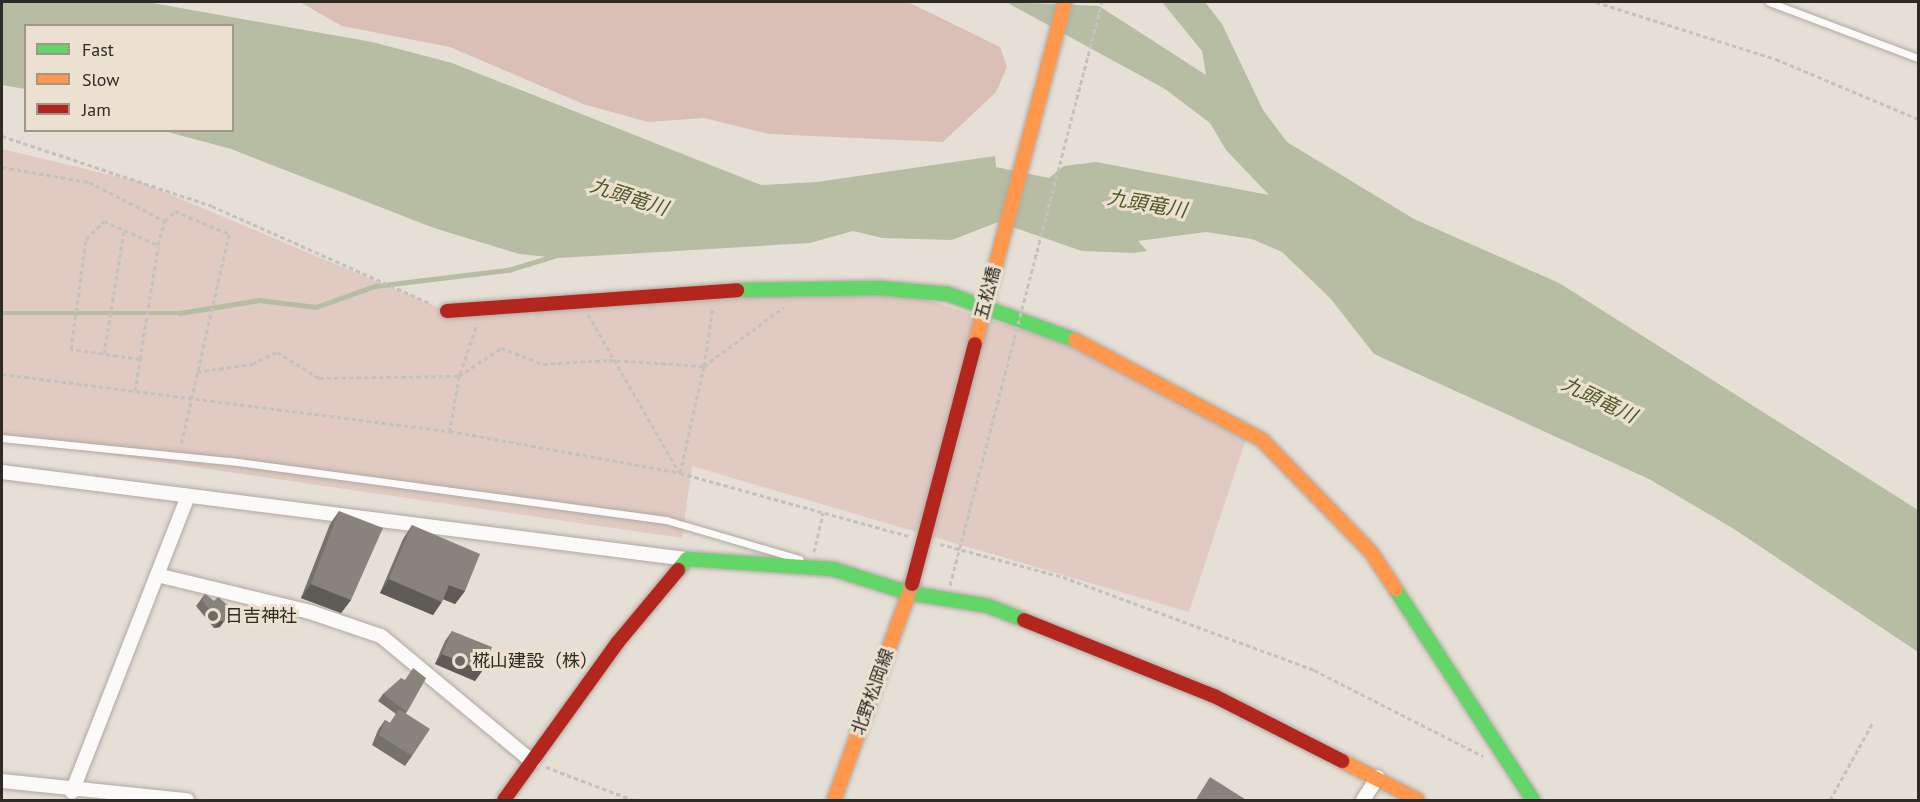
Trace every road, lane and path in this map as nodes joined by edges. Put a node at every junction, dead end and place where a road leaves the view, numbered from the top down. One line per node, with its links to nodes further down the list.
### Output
1 (1065, 2): 38 (street, 五松橋, bridge)
2 (1102, 2): 37 (path, bridge)
3 (1596, 2): 6 (path)
4 (1768, 2): 5 (lane)
5 (1918, 58)
6 (1918, 119)
7 (2, 136): 16 (path)
8 (2, 166): 9 (path)
9 (165, 221): 11 (path); 20 (path)
10 (124, 230): 11 (path); 17 (path); 17 (path)
11 (158, 245): 18 (path)
12 (715, 291): 13 (street); 19 (path); 51 (street)
13 (580, 300): 15 (street); 28 (path)
14 (788, 303): 19 (path)
15 (482, 308): 16 (street); 22 (path)
16 (447, 311)
17 (104, 354): 18 (path)
18 (140, 359): 23 (path)
19 (704, 366): 22 (path); 28 (path)
20 (197, 372): 22 (path); 26 (path)
21 (2, 374): 23 (path)
22 (459, 376): 24 (path)
23 (135, 391): 24 (path)
24 (450, 430): 28 (path)
25 (2, 438): 26 (lane)
26 (178, 456): 34 (lane)
27 (2, 472): 29 (street)
28 (680, 473): 30 (path)
29 (188, 496): 33 (street); 36 (street)
30 (824, 513): 31 (path); 34 (path)
31 (915, 538)
32 (937, 544): 40 (path)
33 (687, 559): 35 (street); 41 (street)
34 (811, 562): 35 (lane)
35 (833, 569): 38 (street)
36 (157, 575): 41 (street); 44 (street)
37 (950, 585)
38 (911, 589): 42 (street); 48 (street, 北野松岡線)
39 (1873, 722): 52 (path)
40 (1491, 760)
41 (533, 762): 46 (street); 47 (path)
42 (1378, 777): 49 (street); 50 (street)
43 (2, 781): 44 (street)
44 (72, 792): 45 (street)
45 (188, 801)
46 (504, 801)
47 (633, 801)
48 (834, 801)
49 (1363, 801)
50 (1418, 801)
51 (1533, 801)
52 (1830, 801)

